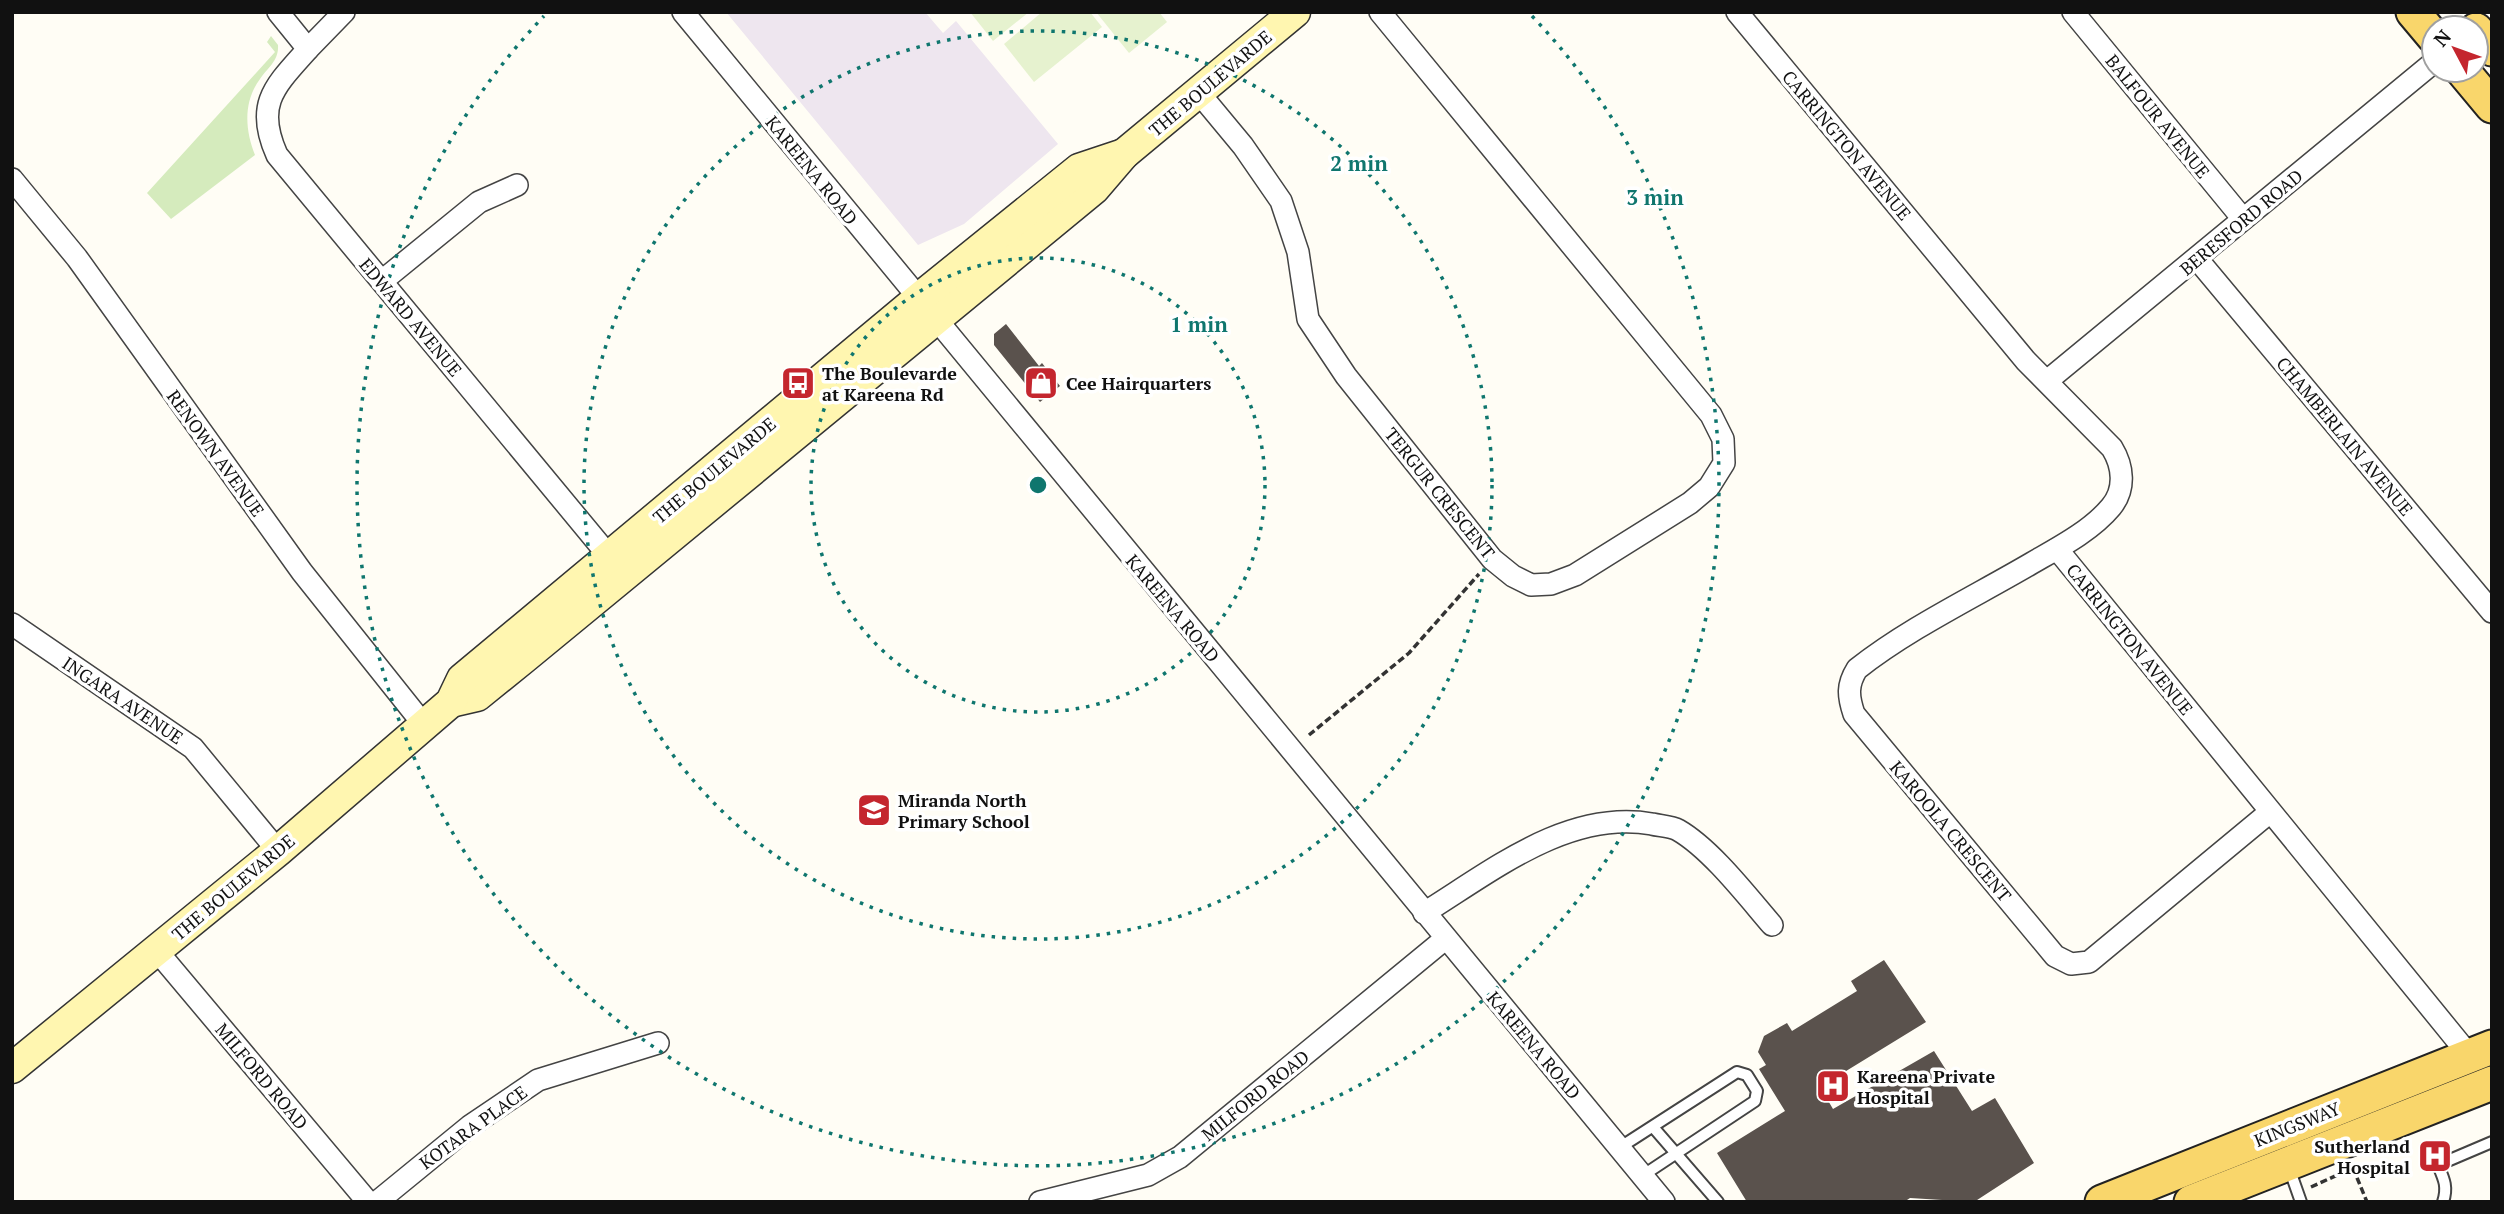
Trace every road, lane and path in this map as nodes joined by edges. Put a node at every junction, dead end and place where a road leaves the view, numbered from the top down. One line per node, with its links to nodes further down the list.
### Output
1 (278, 12): 8 (street)
2 (344, 12): 8 (street, EDWARD AVENUE)
3 (683, 12): 18 (street, KAREENA ROAD)
4 (1295, 12): 11 (main road, THE BOULEVARDE)
5 (1380, 12): 21 (street, TERGUR CRESCENT)
6 (1737, 12): 19 (street, CARRINGTON AVENUE)
7 (2073, 12): 15 (street, BALFOUR AVENUE)
8 (308, 49): 17 (street, EDWARD AVENUE)
9 (2420, 74): 15 (street, BERESFORD ROAD)
10 (2474, 84): 12 (main road)
11 (1199, 93): 18 (main road, THE BOULEVARDE); 21 (street, TERGUR CRESCENT)
12 (2492, 106)
13 (12, 179): 25 (street, RENOWN AVENUE)
14 (517, 185): 17 (street)
15 (2243, 219): 16 (street, BERESFORD ROAD)
16 (2197, 260): 19 (street, BERESFORD ROAD); 23 (street, CHAMBERLAIN AVENUE)
17 (382, 281): 22 (street, EDWARD AVENUE)
18 (926, 309): 22 (main road, THE BOULEVARDE); 29 (street, KAREENA ROAD)
19 (2047, 381): 20 (street, CARRINGTON AVENUE)
20 (2057, 548): 27 (street, CARRINGTON AVENUE); 27 (street, KAROOLA CRESCENT)
21 (1492, 559): 26 (path)
22 (617, 566): 25 (main road, THE BOULEVARDE)
23 (2492, 612)
24 (12, 624): 28 (street, INGARA AVENUE)
25 (424, 725): 28 (main road, THE BOULEVARDE)
26 (1308, 735)
27 (2270, 812): 34 (street, CARRINGTON AVENUE)
28 (278, 851): 32 (main road, THE BOULEVARDE)
29 (1424, 913): 30 (street); 31 (street, KAREENA ROAD)
30 (1772, 925)
31 (1445, 939): 39 (street, KAREENA ROAD); 46 (street, MILFORD ROAD)
32 (157, 951): 35 (main road, THE BOULEVARDE); 44 (street, MILFORD ROAD)
33 (658, 1043): 45 (street, KOTARA PLACE)
34 (2481, 1051): 36 (main road, CARRINGTON AVENUE); 49 (main road, KINGSWAY)
35 (12, 1068)
36 (2491, 1083): 41 (main road, KINGSWAY)
37 (1653, 1127): 39 (lane); 40 (lane); 40 (lane)
38 (2492, 1142): 53 (lane)
39 (1619, 1148): 43 (street, KAREENA ROAD)
40 (1675, 1153): 43 (lane); 48 (lane)
41 (2287, 1163): 50 (main road, KINGSWAY); 51 (lane)
42 (2353, 1168): 52 (path)
43 (1643, 1176): 47 (street, KAREENA ROAD)
44 (368, 1202)
45 (377, 1202)
46 (1040, 1202)
47 (1664, 1202)
48 (1718, 1202)
49 (2102, 1202)
50 (2191, 1202)
51 (2301, 1202)
52 (2367, 1202)
53 (2443, 1202)

